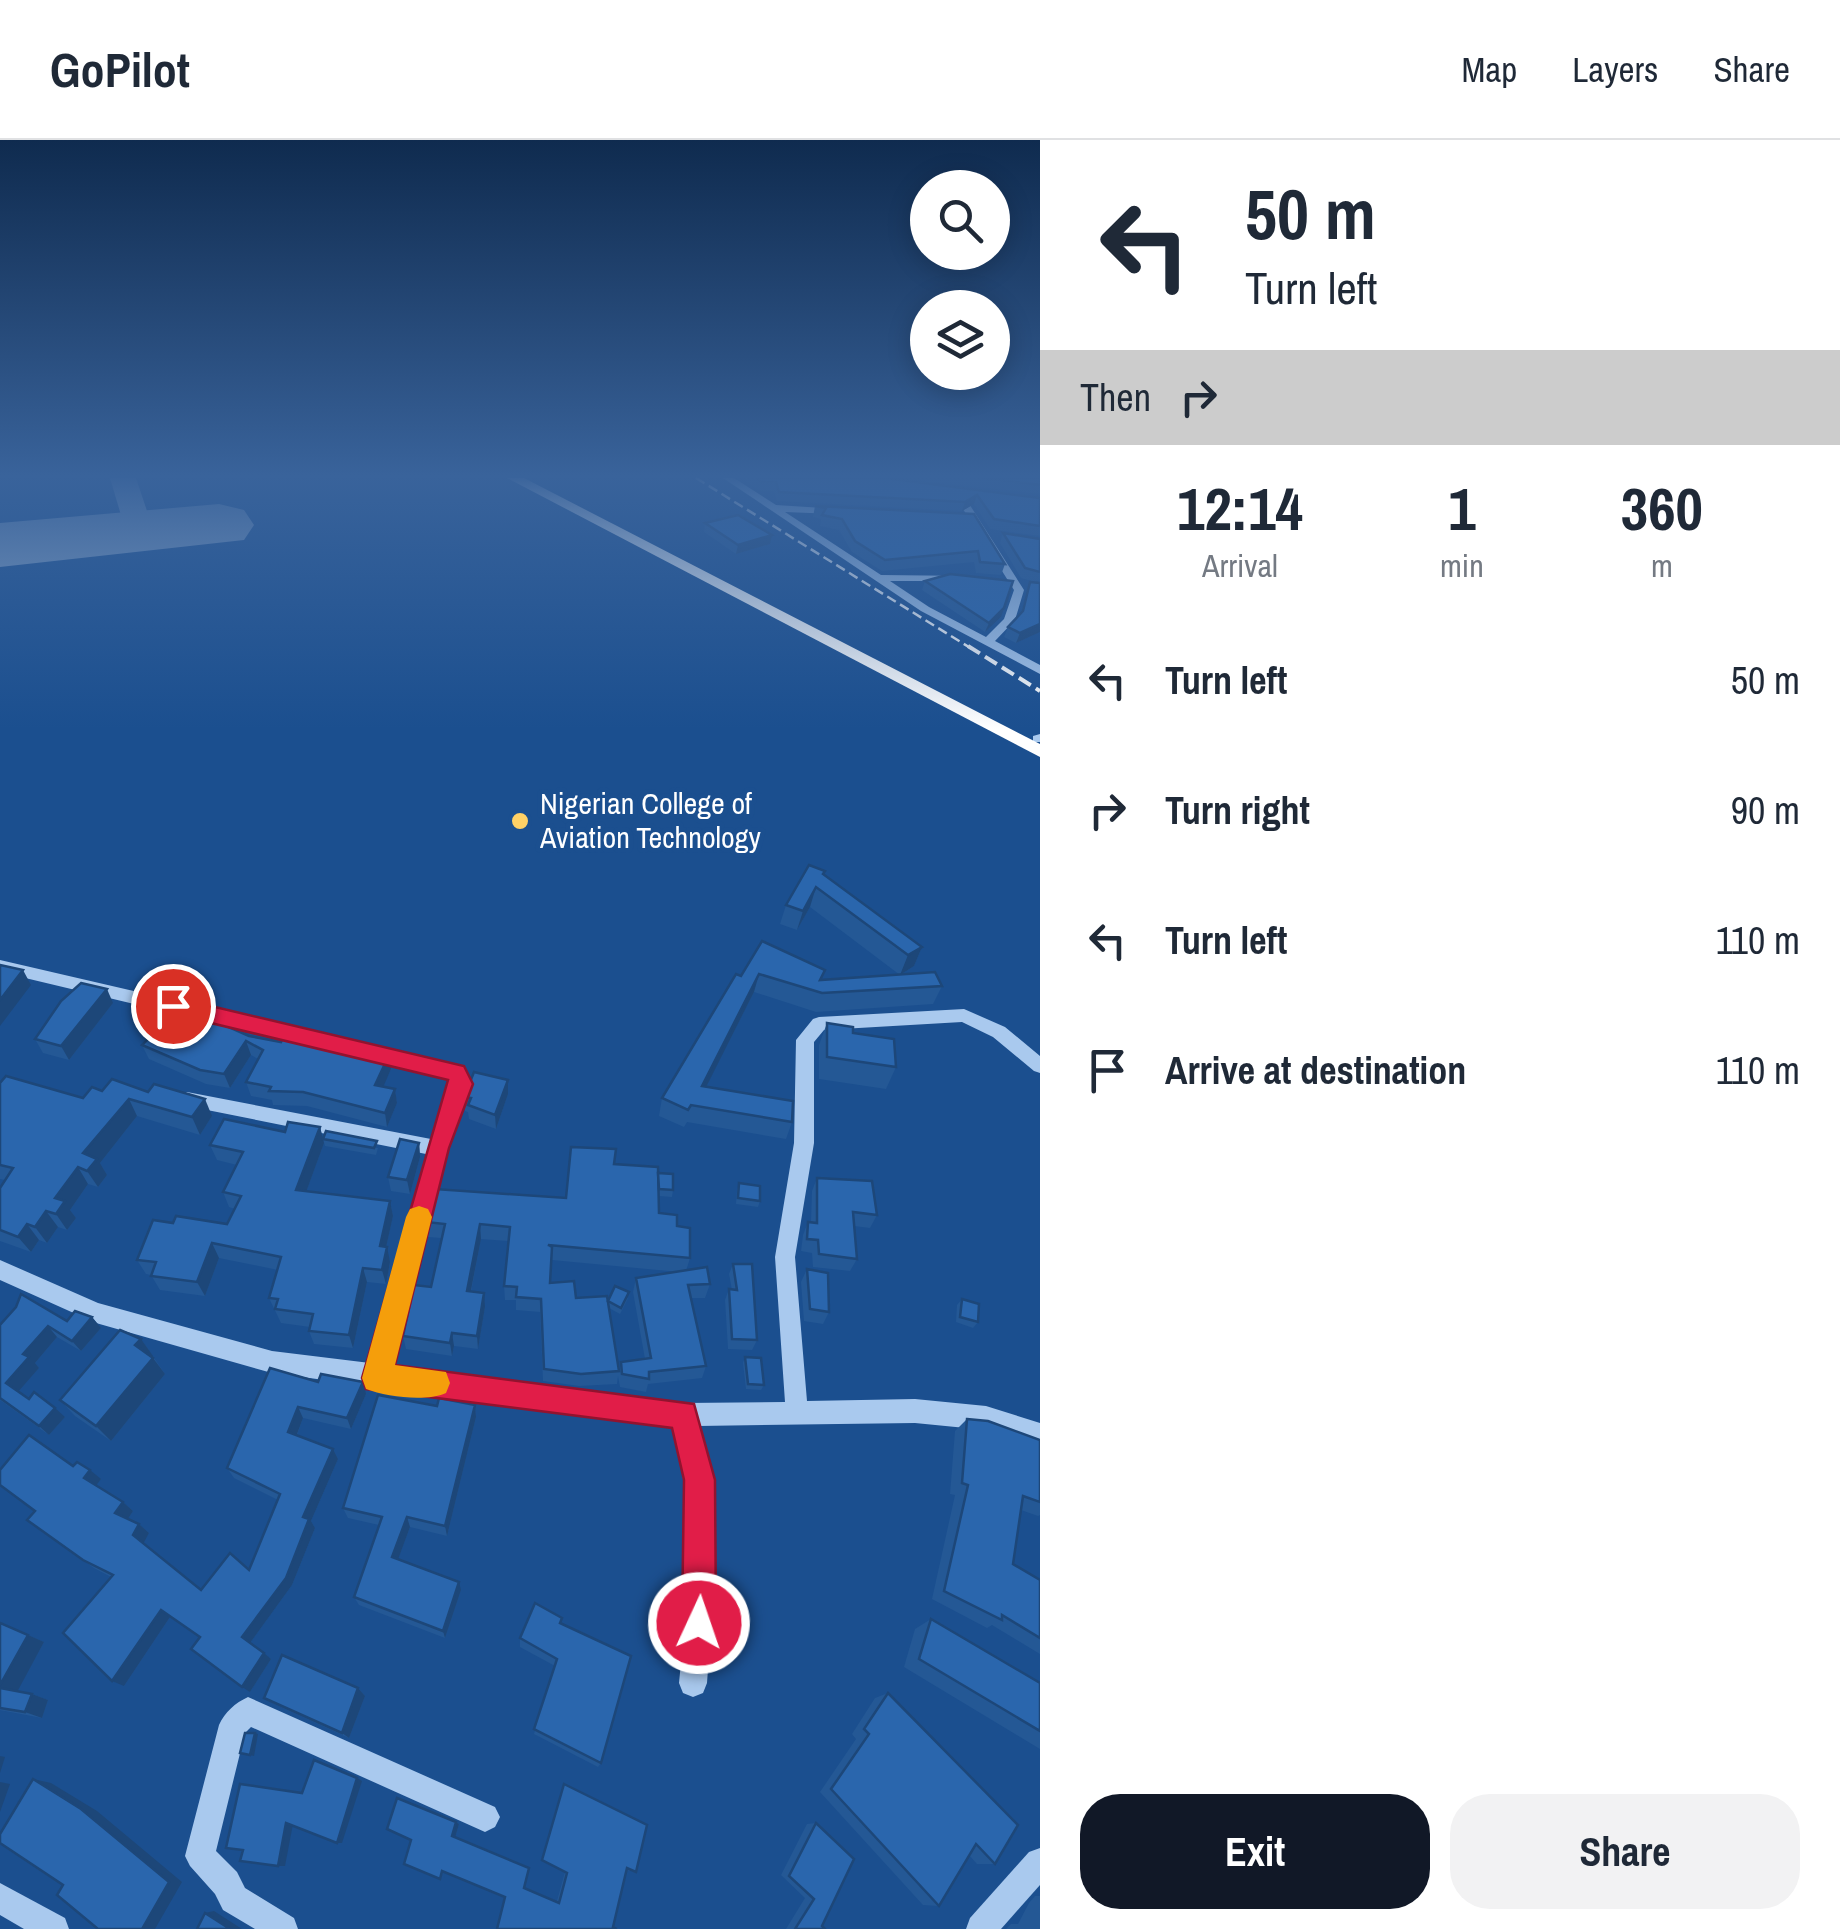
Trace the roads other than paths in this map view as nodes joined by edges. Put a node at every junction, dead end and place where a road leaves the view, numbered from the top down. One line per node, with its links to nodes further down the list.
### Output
1 (680, 561): 12 (highway)
2 (690, 561): 12 (highway)
3 (853, 561): 5 (street)
4 (1001, 561): 8 (street)
5 (878, 578): 6 (street); 10 (street)
6 (985, 579)
7 (1000, 581): 8 (street)
8 (1014, 583): 9 (street); 10 (street)
9 (1039, 587)
10 (987, 643): 11 (street)
11 (1040, 670)
12 (1040, 742)
13 (0, 966): 16 (street)
14 (1040, 1066): 19 (street)
15 (185, 1099): 16 (street)
16 (437, 1148): 18 (street)
17 (0, 1270): 18 (street)
18 (376, 1378): 20 (street)
19 (798, 1414): 20 (street); 21 (street)
20 (684, 1415): 22 (street)
21 (1040, 1436)
22 (694, 1683)
23 (485, 1817): 27 (street)
24 (1040, 1863): 28 (street)
25 (0, 1898): 26 (street)
26 (54, 1929)
27 (283, 1929)
28 (981, 1929)

